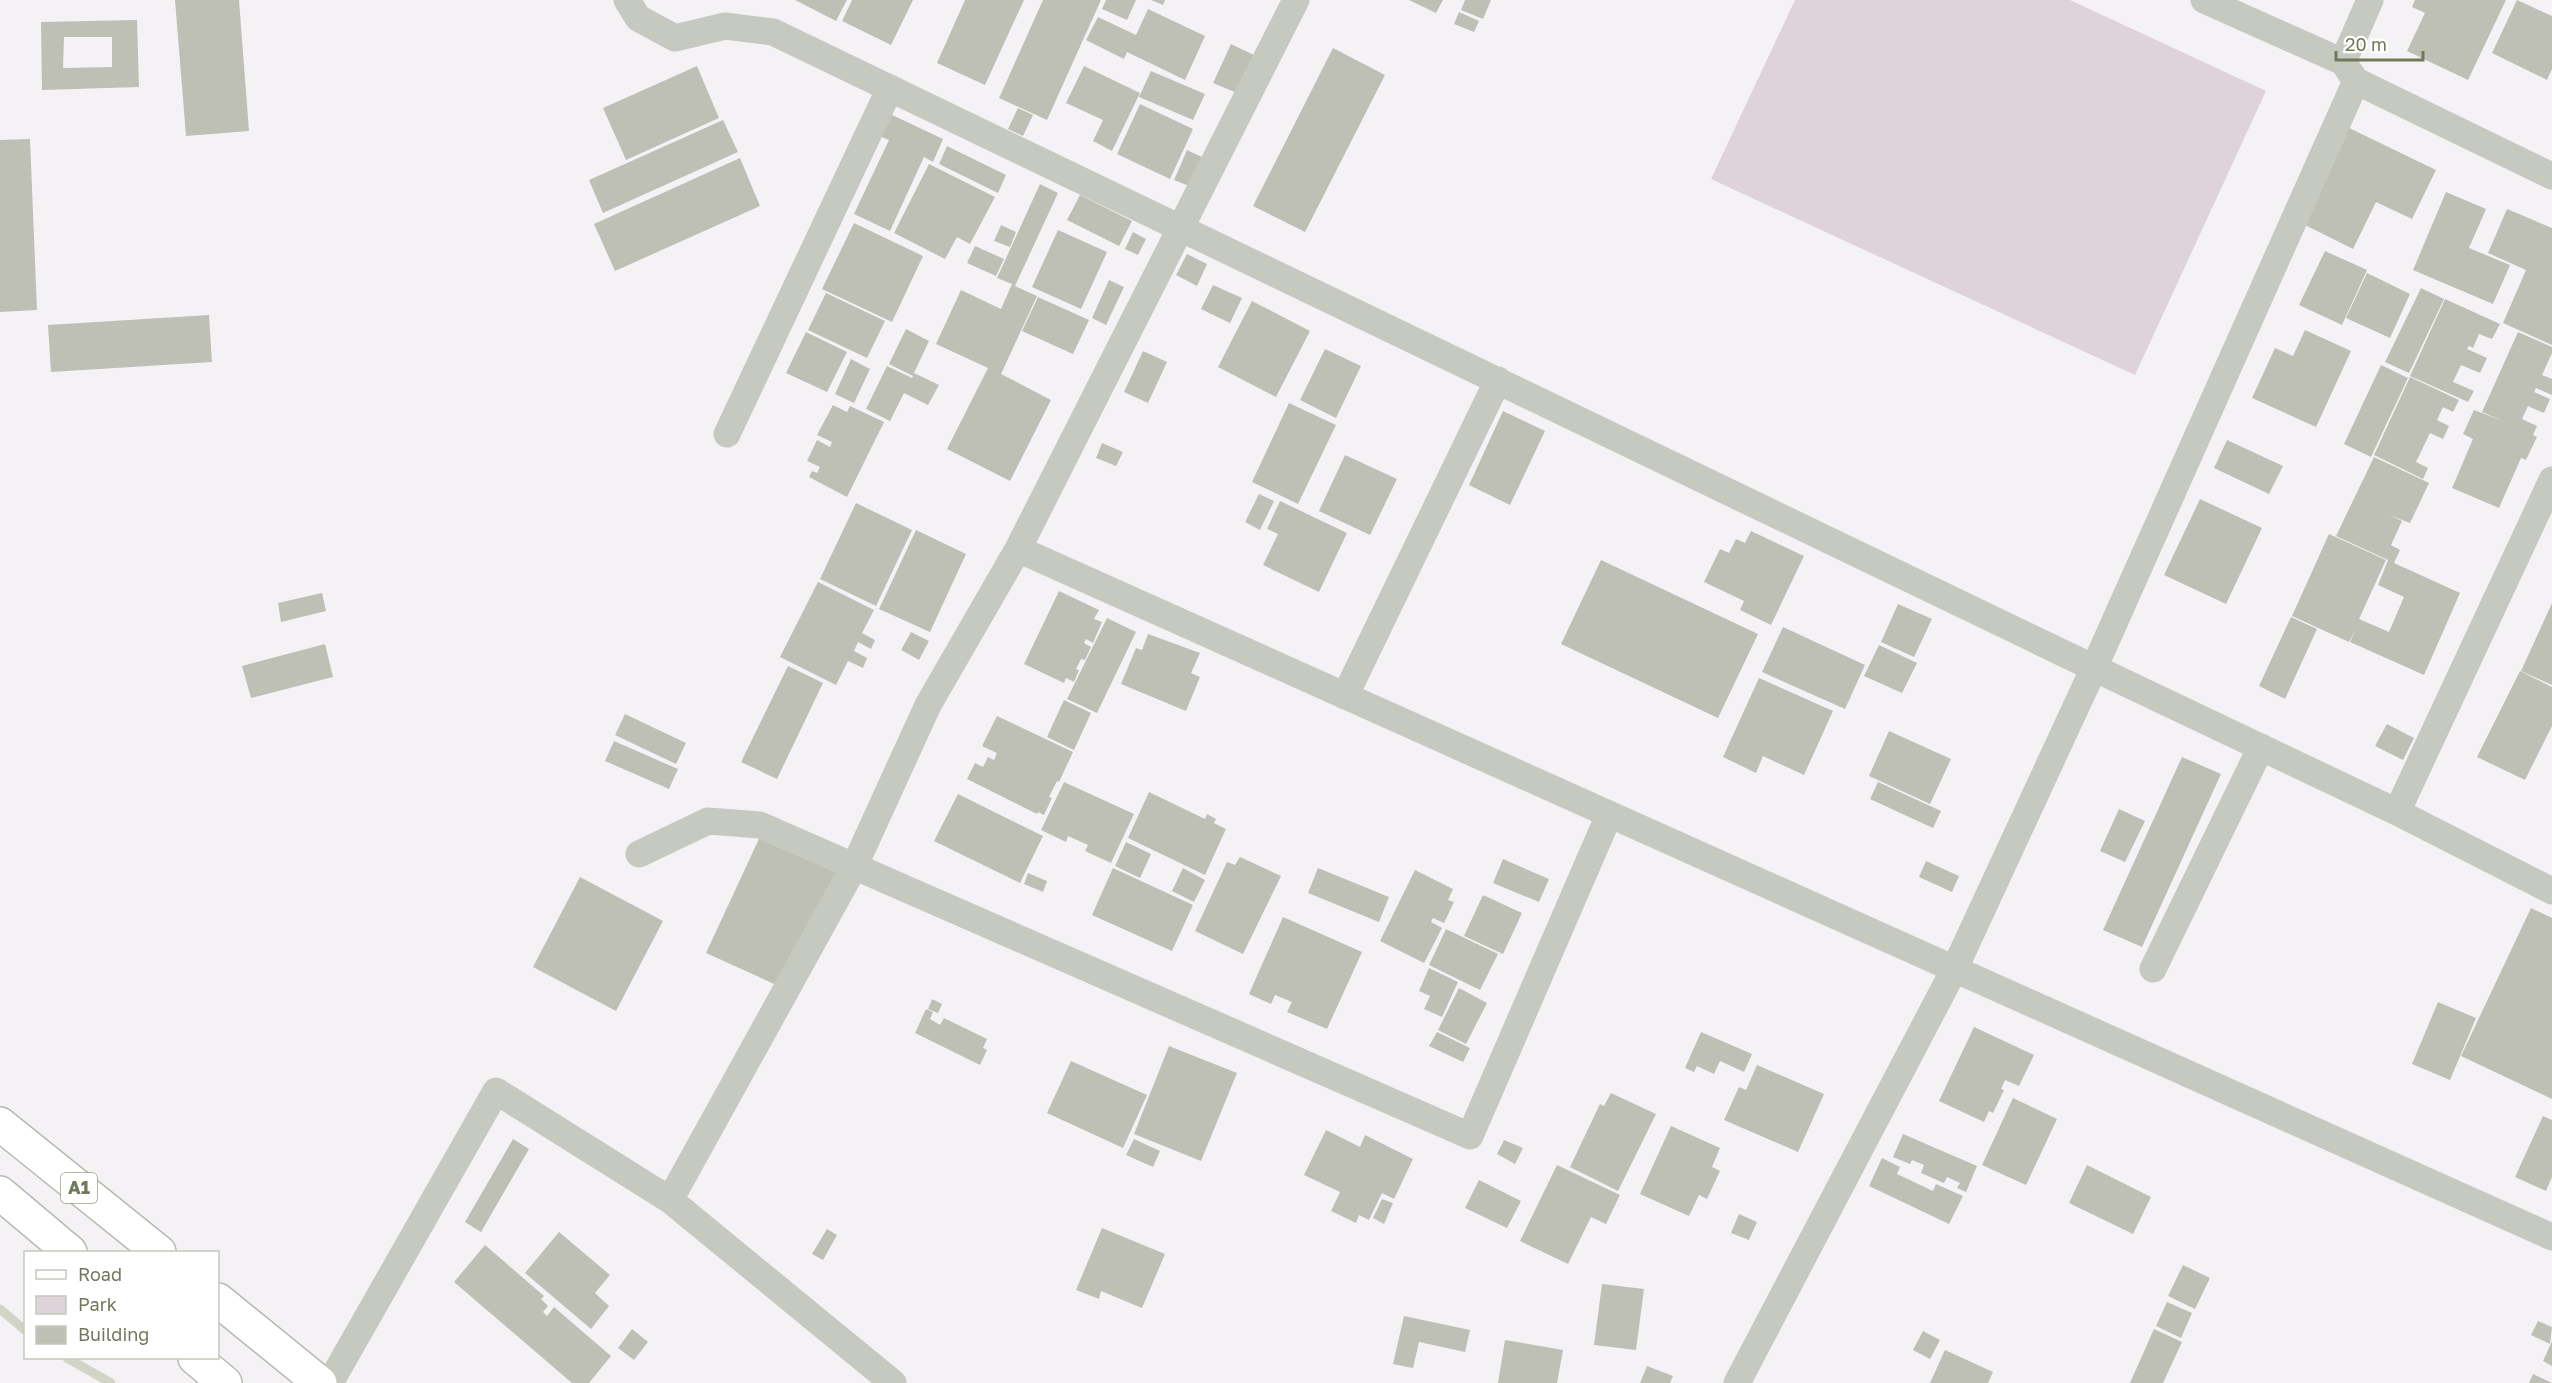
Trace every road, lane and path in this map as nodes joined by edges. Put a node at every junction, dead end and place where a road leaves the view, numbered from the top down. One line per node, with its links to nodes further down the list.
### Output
1 (627, 0): 6 (street)
2 (1296, 0): 8 (street)
3 (2204, 0): 5 (street)
4 (2370, 0): 5 (street)
5 (2349, 71): 7 (street); 13 (street)
6 (890, 88): 8 (street); 10 (street)
7 (2552, 176)
8 (1180, 228): 9 (street); 12 (street)
9 (1498, 380): 13 (street); 14 (street)
10 (727, 434)
11 (2552, 480): 16 (street)
12 (1018, 549): 14 (street); 19 (street)
13 (2094, 669): 15 (street); 21 (street)
14 (1345, 696): 17 (street)
15 (2261, 747): 16 (street); 22 (street)
16 (2397, 812): 20 (street)
17 (1609, 815): 19 (street); 21 (street)
18 (639, 854): 19 (street)
19 (854, 867): 25 (street)
20 (2552, 891)
21 (1955, 968): 26 (street); 35 (street)
22 (2152, 969)
23 (0, 1124): 28 (main road, A1)
24 (0, 1193): 27 (main road)
25 (670, 1200): 33 (street); 34 (street)
26 (2552, 1237)
27 (69, 1251)
28 (158, 1251)
29 (219, 1301): 32 (main road)
30 (196, 1359): 31 (main road)
31 (225, 1383)
32 (320, 1383)
33 (330, 1383)
34 (892, 1383)
35 (1737, 1383)

